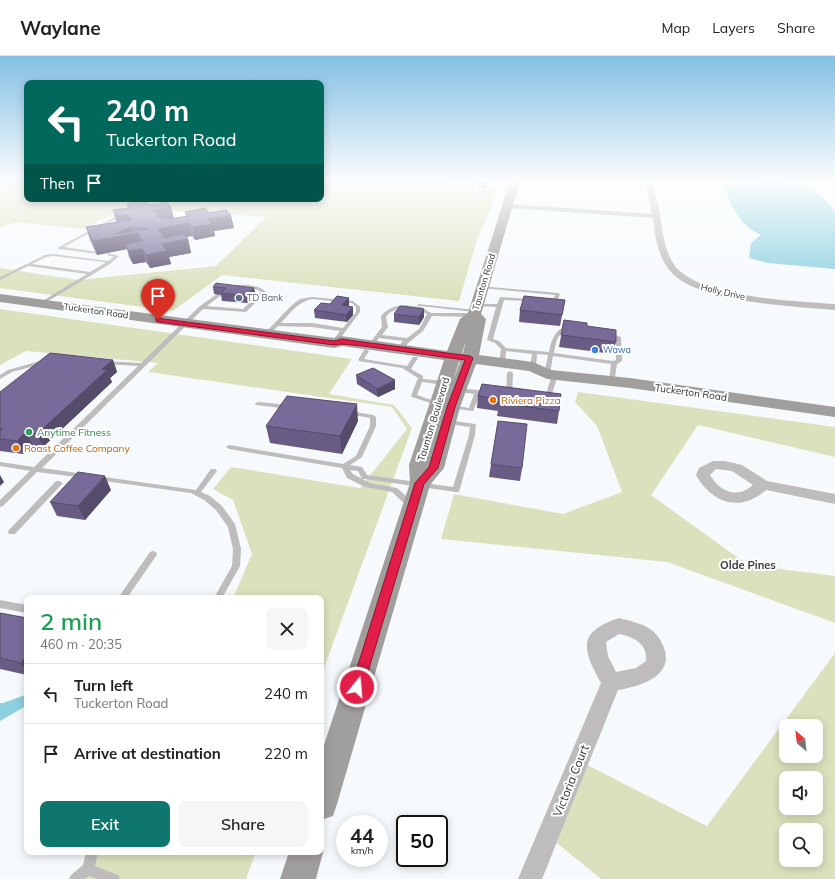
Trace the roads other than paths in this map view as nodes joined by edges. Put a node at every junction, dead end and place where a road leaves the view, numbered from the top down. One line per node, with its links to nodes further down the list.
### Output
1 (112, 219): 4 (lane)
2 (504, 219): 12 (main road, Taunton Road)
3 (657, 219): 20 (street, Holly Drive)
4 (60, 248): 5 (lane); 7 (lane)
5 (98, 252)
6 (108, 254): 8 (lane)
7 (45, 256): 8 (lane); 9 (lane)
8 (108, 263): 10 (lane)
9 (27, 265): 10 (lane); 11 (lane)
10 (91, 273): 16 (lane)
11 (0, 279)
12 (483, 287): 13 (lane); 22 (main road, Taunton Road)
13 (502, 288): 15 (lane); 15 (lane)
14 (0, 298): 16 (main road, Tuckerton Road)
15 (502, 298): 17 (lane)
16 (41, 303): 23 (main road, Tuckerton Road)
17 (499, 306): 22 (lane); 22 (lane)
18 (202, 307): 18 (lane); 23 (lane)
19 (397, 307): 21 (lane); 22 (lane); 31 (lane)
20 (835, 307)
21 (430, 314): 22 (lane); 32 (lane)
22 (482, 319): 29 (main road, Taunton Road); 30 (lane); 35 (main road, Taunton Road)
23 (185, 324): 27 (main road, Tuckerton Road); 39 (lane)
24 (276, 324): 27 (lane); 28 (lane); 28 (lane)
25 (576, 330): 33 (lane)
26 (599, 333): 38 (lane)
27 (266, 335): 28 (main road, Tuckerton Road)
28 (339, 336): 31 (main road, Tuckerton Road)
29 (474, 340): 30 (lane); 35 (main road, Taunton Road)
30 (490, 340): 37 (lane)
31 (372, 344): 32 (main road, Tuckerton Road)
32 (409, 354): 35 (main road, Tuckerton Road); 42 (lane)
33 (551, 354): 38 (lane); 40 (lane); 40 (lane)
34 (55, 360): 41 (lane)
35 (460, 361): 37 (main road, Tuckerton Road); 49 (main road, Taunton Boulevard)
36 (98, 362): 39 (lane)
37 (506, 362): 40 (lane); 40 (main road, Tuckerton Road); 47 (lane)
38 (614, 363): 43 (lane)
39 (142, 365): 58 (lane)
40 (542, 367): 43 (main road, Tuckerton Road); 50 (lane)
41 (0, 377)
42 (420, 380): 49 (lane); 49 (lane)
43 (612, 382): 54 (main road, Tuckerton Road)
44 (478, 392): 45 (lane); 49 (lane); 49 (lane)
45 (493, 394)
46 (501, 396): 47 (lane)
47 (509, 397): 48 (lane)
48 (516, 398)
49 (447, 401): 61 (main road, Taunton Boulevard); 61 (lane)
50 (539, 401)
51 (258, 404): 52 (lane)
52 (295, 407)
53 (340, 412): 57 (lane)
54 (835, 412)
55 (229, 447): 57 (lane)
56 (0, 464): 58 (lane)
57 (344, 466): 61 (lane); 66 (lane)
58 (36, 469): 63 (lane); 65 (lane)
59 (212, 470): 63 (lane)
60 (59, 483): 67 (lane)
61 (420, 483): 66 (main road, Taunton Boulevard)
62 (763, 485): 64 (street)
63 (197, 493): 70 (lane)
64 (835, 499)
65 (0, 504)
66 (413, 507): 74 (main road, Taunton Boulevard)
67 (12, 532)
68 (153, 554): 69 (lane)
69 (124, 595)
70 (220, 595)
71 (0, 604): 72 (lane)
72 (24, 608)
73 (611, 682): 81 (street, Victoria Court)
74 (324, 794)
75 (91, 855): 77 (lane)
76 (305, 855): 80 (main road)
77 (88, 869): 78 (lane); 79 (lane)
78 (75, 879)
79 (114, 879)
80 (298, 879)
81 (530, 879)

